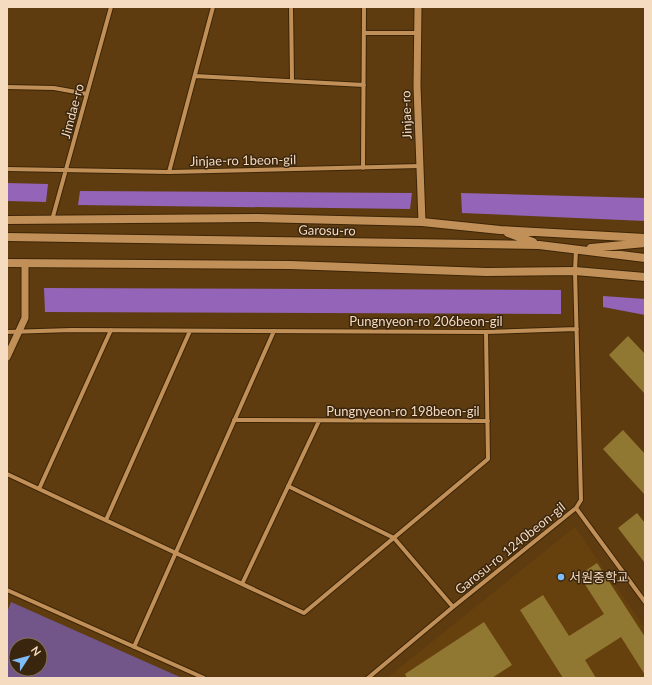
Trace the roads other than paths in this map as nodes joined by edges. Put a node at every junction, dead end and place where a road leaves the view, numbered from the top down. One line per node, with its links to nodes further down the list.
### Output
1 (111, 7): 12 (street, Jimdae-ro)
2 (213, 7): 8 (street)
3 (291, 7): 9 (street)
4 (364, 7): 6 (street)
5 (418, 7): 7 (street, Jinjae-ro)
6 (365, 33): 7 (street); 10 (street)
7 (417, 33): 13 (street, Jinjae-ro)
8 (195, 76): 9 (street); 17 (street)
9 (292, 81): 10 (street)
10 (364, 84): 14 (street)
11 (7, 87): 12 (street)
12 (87, 94): 16 (street, Jimdae-ro)
13 (420, 166): 14 (street, Jinjae-ro 1beon-gil); 20 (street, Jinjae-ro)
14 (364, 168): 17 (street, Jinjae-ro 1beon-gil)
15 (7, 169): 16 (street, Jinjae-ro 1beon-gil)
16 (67, 171): 17 (street, Jinjae-ro 1beon-gil); 19 (street, Jimdae-ro)
17 (169, 172)
18 (7, 220): 19 (main road, Garosu-ro)
19 (52, 220): 20 (main road, Garosu-ro)
20 (422, 222): 21 (main road, Garosu-ro)
21 (500, 230): 23 (main road); 25 (main road)
22 (7, 237): 25 (main road, Garosu-ro)
23 (645, 238)
24 (645, 243): 26 (main road)
25 (539, 245): 26 (main road, Garosu-ro)
26 (576, 250): 27 (main road, Garosu-ro); 30 (street, Garosu-ro 1240beon-gil)
27 (645, 258)
28 (7, 263): 29 (main road)
29 (25, 264): 30 (main road); 38 (street)
30 (575, 271): 31 (main road); 32 (street, Garosu-ro 1240beon-gil)
31 (645, 277)
32 (577, 329): 37 (street, Pungnyeon-ro 206beon-gil); 46 (street, Garosu-ro 1240beon-gil)
33 (111, 330): 34 (street, Pungnyeon-ro 206beon-gil); 38 (street, Pungnyeon-ro 206beon-gil); 45 (street)
34 (190, 331): 35 (street, Pungnyeon-ro 206beon-gil); 47 (street)
35 (274, 331): 37 (street, Pungnyeon-ro 206beon-gil); 40 (street)
36 (7, 332): 38 (street, Pungnyeon-ro 206beon-gil)
37 (486, 332): 42 (street, Pungnyeon-ro 198beon-gil)
38 (18, 333): 39 (street)
39 (7, 357)
40 (234, 420): 41 (street, Pungnyeon-ro 198beon-gil); 49 (street)
41 (319, 420): 42 (street, Pungnyeon-ro 198beon-gil); 44 (street, Pungnyeon-ro 198beon-gil)
42 (488, 420): 48 (street, Pungnyeon-ro 198beon-gil)
43 (7, 474): 45 (street, Pungnyeon-ro 198beon-gil)
44 (288, 486): 48 (street); 50 (street, Pungnyeon-ro 198beon-gil)
45 (39, 489): 47 (street, Pungnyeon-ro 198beon-gil)
46 (576, 508): 52 (street); 53 (street, Garosu-ro 1240beon-gil)
47 (106, 520): 49 (street, Pungnyeon-ro 198beon-gil)
48 (394, 538): 50 (street, Pungnyeon-ro 198beon-gil); 53 (street)
49 (175, 552): 50 (street, Pungnyeon-ro 198beon-gil); 54 (street)
50 (242, 584)
51 (7, 591): 54 (street)
52 (645, 602)
53 (453, 607): 56 (street, Garosu-ro 1240beon-gil)
54 (134, 647): 55 (street)
55 (204, 678)
56 (368, 678)

